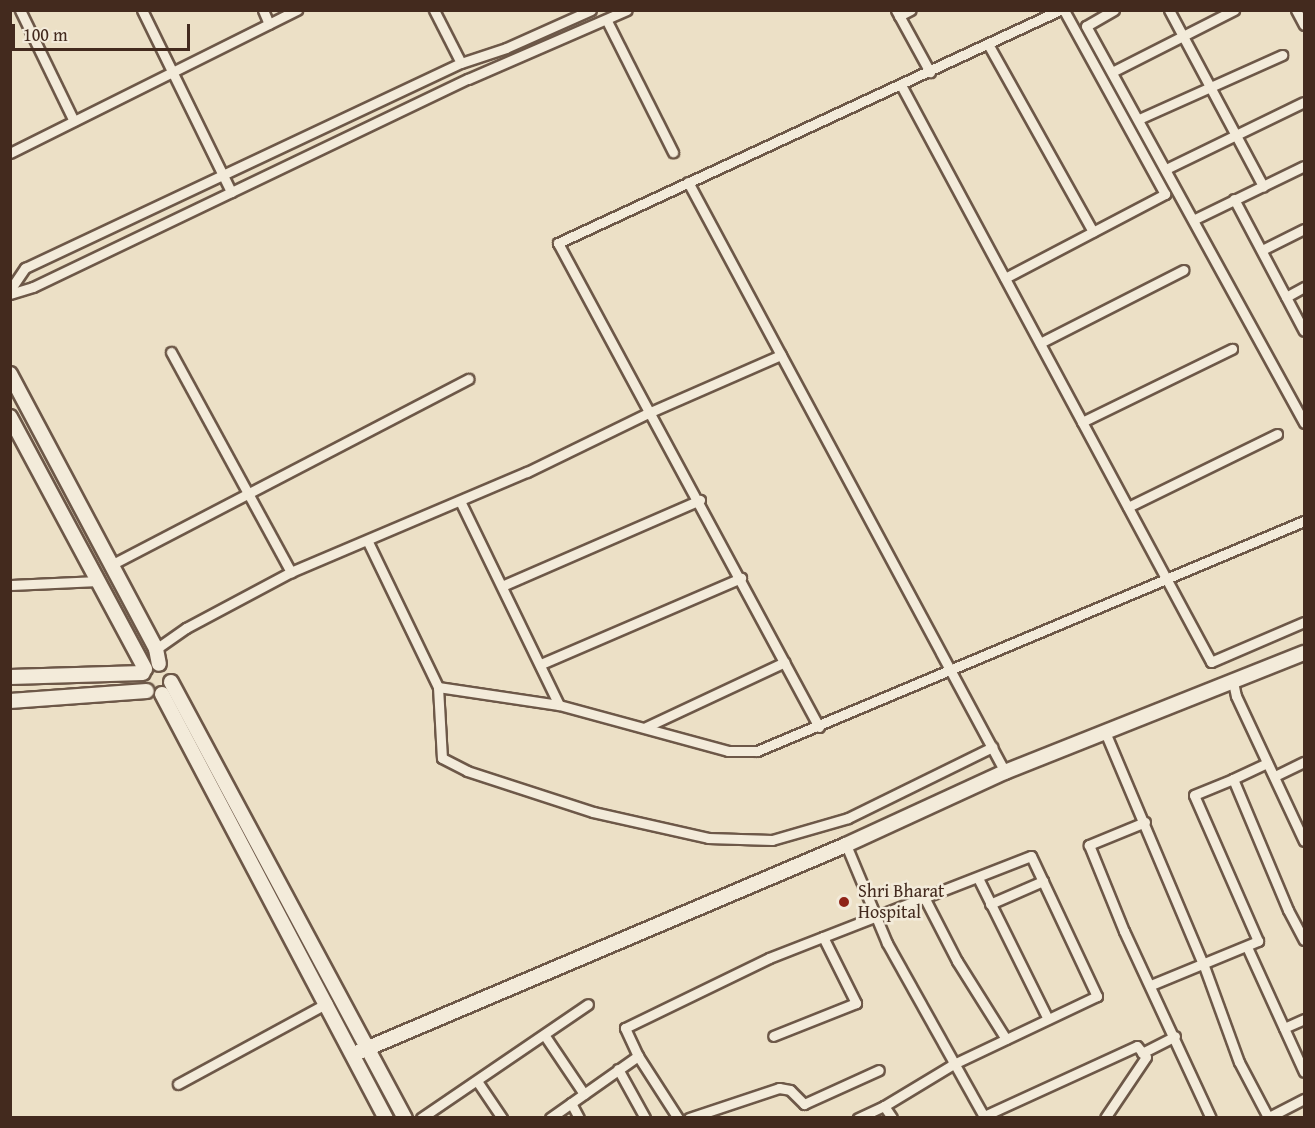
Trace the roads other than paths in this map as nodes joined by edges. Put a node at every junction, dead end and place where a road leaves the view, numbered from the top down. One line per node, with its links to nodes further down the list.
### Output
1 (20, 10): 29 (street)
2 (142, 10): 22 (street)
3 (263, 10): 16 (street)
4 (297, 10): 16 (street)
5 (434, 10): 21 (street)
6 (591, 10): 21 (street)
7 (627, 10): 15 (street)
8 (911, 10): 14 (street)
9 (1062, 10): 19 (street); 42 (street)
10 (1114, 10): 24 (street)
11 (1169, 10): 18 (street)
12 (1234, 10): 18 (street)
13 (1296, 10): 17 (street)
14 (898, 14): 23 (street)
15 (607, 21): 31 (street); 38 (street)
16 (269, 24): 22 (street)
17 (1305, 25)
18 (1184, 38): 24 (street); 26 (street)
19 (988, 44): 23 (street); 42 (street)
20 (1282, 55): 26 (street)
21 (461, 63): 35 (street)
22 (172, 72): 29 (street); 35 (street)
23 (930, 72): 25 (street)
24 (1112, 72): 28 (street)
25 (901, 85): 36 (street); 45 (street)
26 (1210, 85): 28 (street); 30 (street)
27 (1305, 102): 30 (street)
28 (1139, 119): 34 (street)
29 (74, 121): 32 (street)
30 (1235, 137): 34 (street); 37 (street)
31 (673, 152)
32 (10, 153)
33 (1305, 166): 37 (street)
34 (1166, 169): 40 (street)
35 (221, 174): 38 (street); 47 (street)
36 (688, 182): 53 (street); 56 (street)
37 (1263, 186): 39 (street)
38 (231, 192): 47 (street)
39 (1234, 199): 40 (street); 43 (street)
40 (1195, 219): 59 (street)
41 (1305, 229): 43 (street)
42 (1093, 232): 45 (street)
43 (1262, 250): 48 (street)
44 (1183, 270): 50 (street)
45 (1005, 278): 50 (street)
46 (1305, 287): 48 (street)
47 (10, 292)
48 (1286, 297): 49 (street)
49 (1305, 331)
50 (1040, 344): 58 (street)
51 (1232, 349): 58 (street)
52 (171, 352): 61 (street)
53 (781, 355): 56 (street); 80 (street)
54 (10, 374): 67 (street)
55 (469, 379): 61 (street)
56 (648, 413): 62 (street); 63 (street)
57 (10, 417): 71 (street)
58 (1082, 422): 64 (street)
59 (1305, 423)
60 (1277, 434): 64 (street)
61 (251, 493): 67 (street); 68 (street)
62 (700, 500): 69 (street); 73 (street)
63 (460, 501): 66 (street); 73 (street)
64 (1128, 507): 70 (street)
65 (1305, 521): 70 (street)
66 (368, 542): 68 (street); 84 (street)
67 (111, 565): 75 (street)
68 (291, 572): 75 (street)
69 (741, 578): 77 (street); 78 (street)
70 (1167, 580): 74 (street); 80 (street)
71 (99, 581): 72 (street); 79 (street)
72 (10, 585)
73 (502, 586): 78 (street)
74 (1305, 622)
75 (156, 649): 79 (street)
76 (1305, 653): 83 (street)
77 (785, 662): 89 (street); 90 (street)
78 (541, 664): 88 (street)
79 (149, 668): 81 (street); 82 (street); 85 (street)
80 (950, 670): 90 (street); 92 (street)
81 (10, 677)
82 (171, 682): 86 (street); 120 (street)
83 (1233, 682): 91 (street); 94 (street)
84 (438, 687): 88 (street); 92 (street)
85 (147, 691): 86 (street); 87 (street)
86 (162, 694): 111 (street)
87 (10, 701)
88 (559, 705): 89 (street)
89 (646, 726): 90 (street)
90 (819, 727)
91 (1105, 732): 95 (street); 98 (street)
92 (992, 747): 95 (street)
93 (1305, 762): 96 (street)
94 (1267, 763): 96 (street); 97 (street)
95 (1005, 772): 100 (street)
96 (1276, 775): 99 (street)
97 (1233, 779): 107 (street); 108 (street)
98 (1145, 822): 109 (street); 110 (street)
99 (1305, 841)
100 (846, 845): 105 (street); 120 (street)
101 (978, 878): 102 (street); 103 (street); 104 (street)
102 (1043, 881): 104 (street); 113 (street)
103 (925, 898): 105 (street); 119 (street)
104 (990, 904): 113 (street)
105 (873, 916): 106 (street); 124 (street)
106 (823, 937): 117 (street); 123 (street)
107 (1305, 940)
108 (1247, 947): 109 (street); 115 (street)
109 (1204, 966): 110 (street); 135 (street)
110 (1151, 985): 118 (street)
111 (327, 1003): 122 (street); 129 (street)
112 (588, 1004): 116 (street)
113 (1048, 1019): 119 (street)
114 (1305, 1019): 115 (street)
115 (1284, 1028): 127 (street)
116 (545, 1036): 128 (street); 130 (street)
117 (773, 1036)
118 (1174, 1036): 121 (street); 148 (street)
119 (1006, 1039): 124 (street)
120 (369, 1048): 122 (street); 137 (street)
121 (1142, 1053): 134 (street); 147 (street)
122 (354, 1054): 136 (street)
123 (638, 1056): 125 (street); 143 (street)
124 (952, 1065): 133 (street); 134 (street)
125 (618, 1069): 130 (street); 142 (street)
126 (879, 1070): 144 (street)
127 (1305, 1072)
128 (477, 1081): 138 (street); 139 (street)
129 (178, 1084)
130 (584, 1094): 132 (street)
131 (1305, 1100): 135 (street)
132 (571, 1103): 140 (street); 141 (street)
133 (884, 1106): 145 (street); 146 (street)
134 (985, 1117)
135 (1268, 1117)
136 (386, 1118)
137 (405, 1118)
138 (421, 1118)
139 (502, 1118)
140 (550, 1118)
141 (579, 1118)
142 (645, 1118)
143 (678, 1118)
144 (688, 1118)
145 (858, 1118)
146 (892, 1118)
147 (1105, 1118)
148 (1211, 1118)

